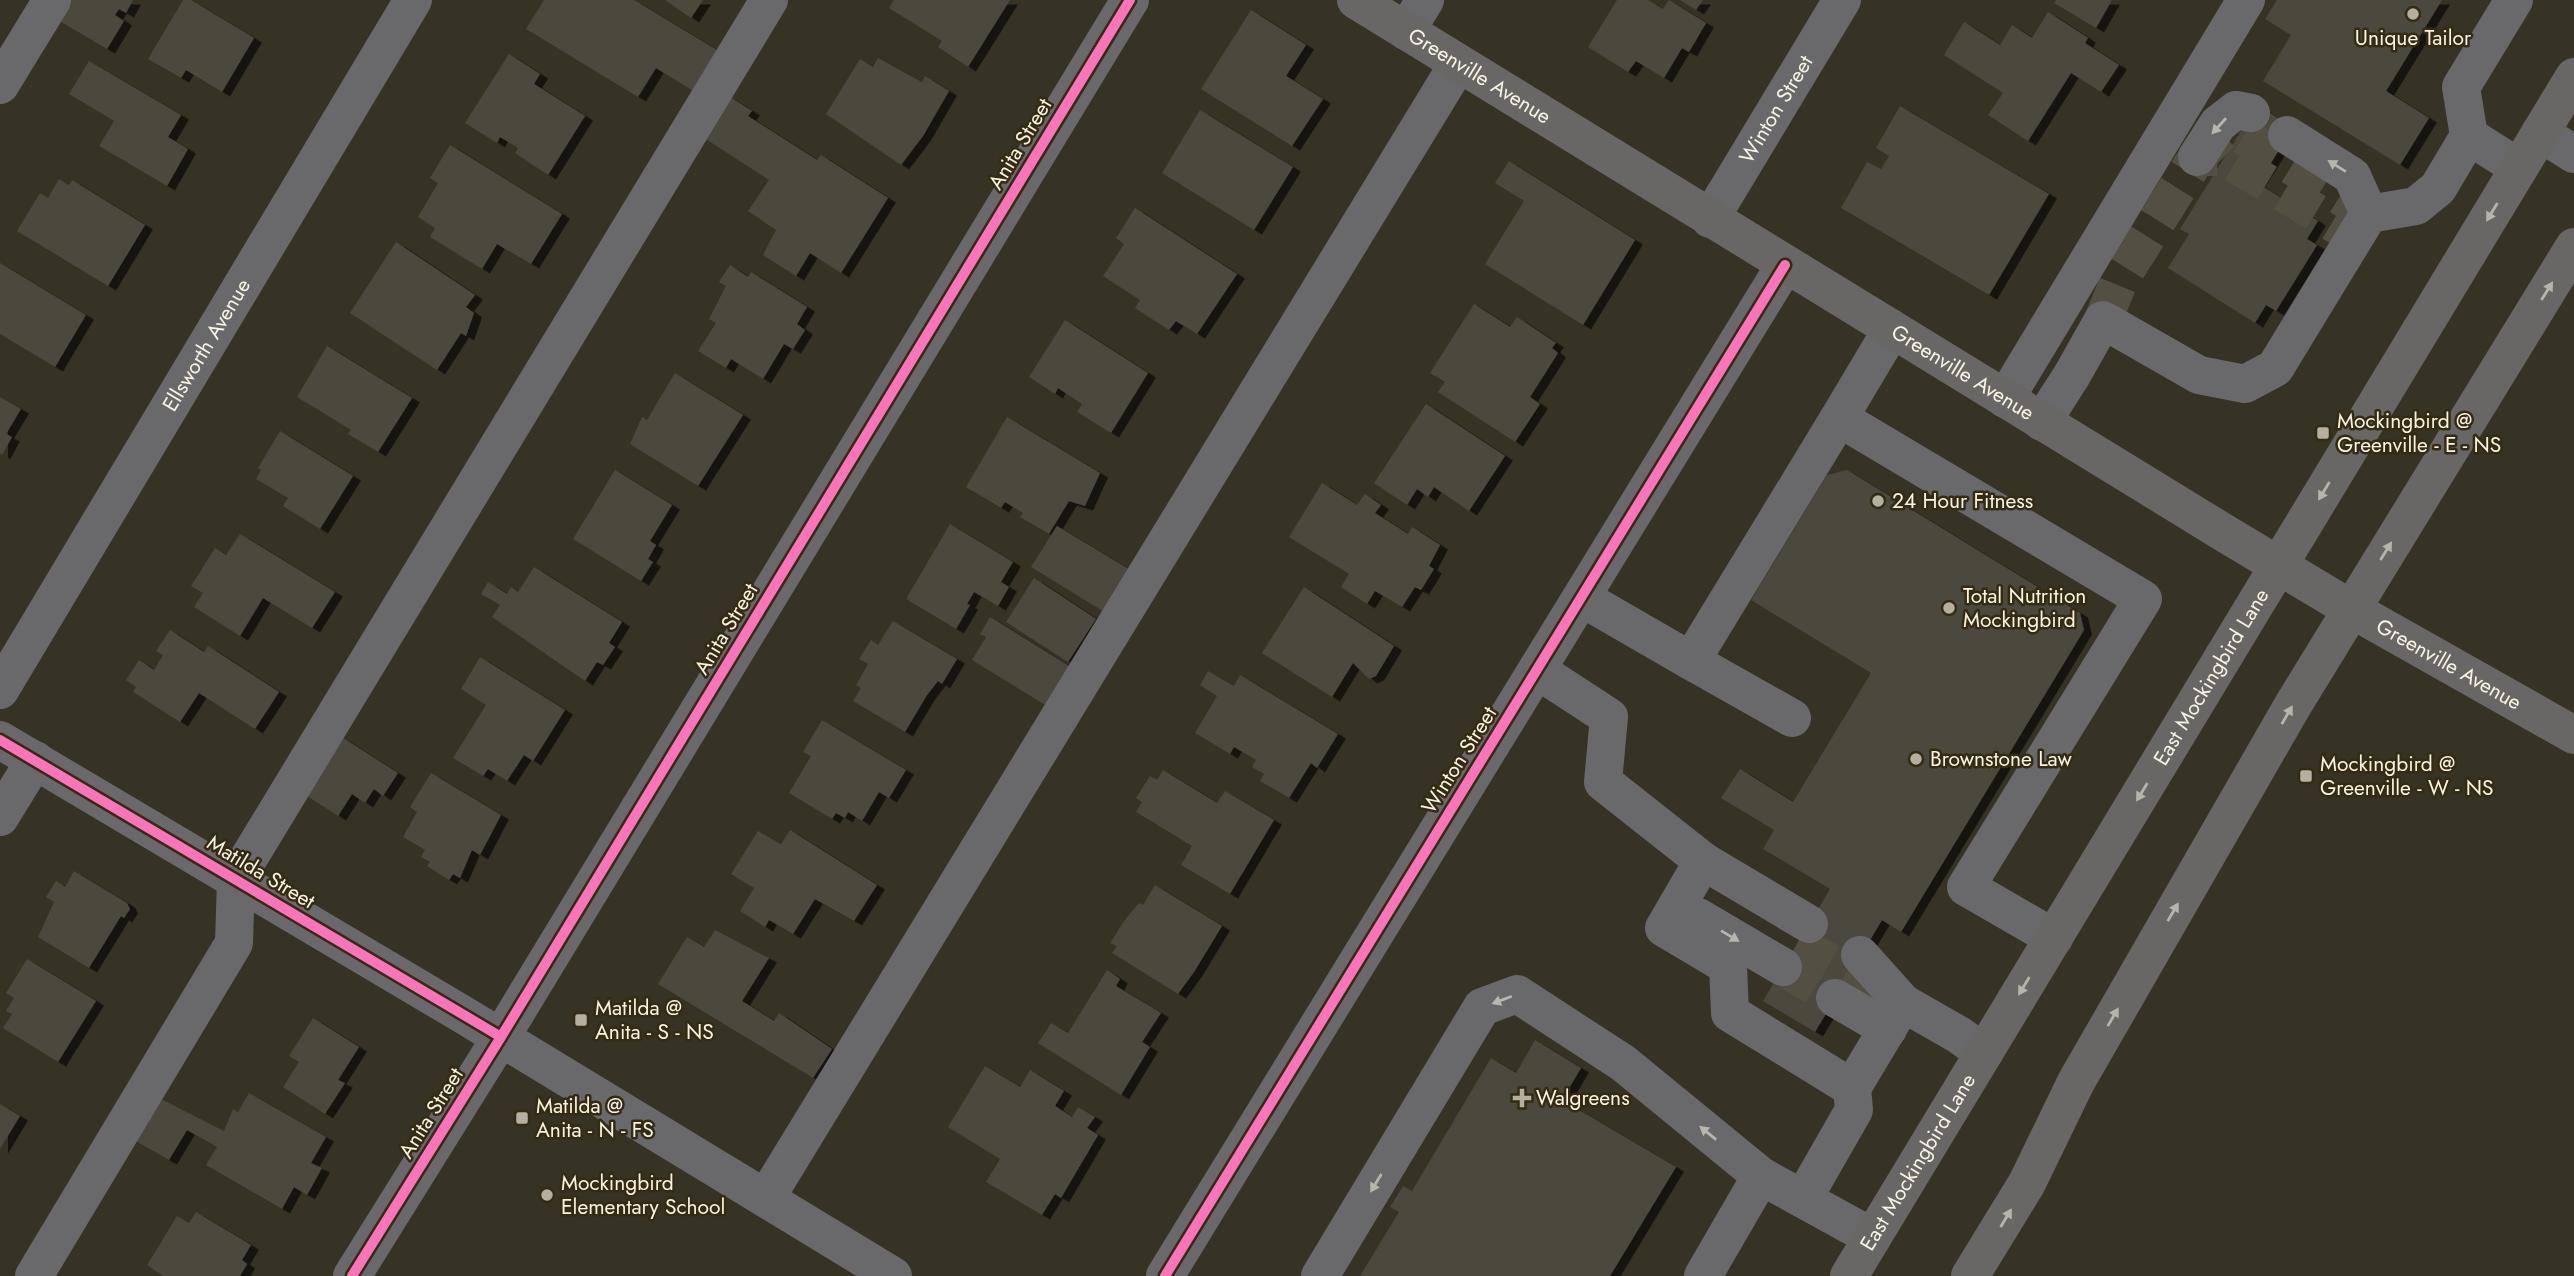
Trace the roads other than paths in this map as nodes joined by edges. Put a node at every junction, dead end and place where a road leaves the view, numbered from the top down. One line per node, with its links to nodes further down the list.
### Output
1 (52, 0): 12 (street)
2 (413, 0): 33 (street, Ellsworth Avenue)
3 (769, 0): 39 (street)
4 (1130, 0): 47 (street, Anita Street)
5 (1356, 0): 9 (main road, Greenville Avenue)
6 (1842, 0): 21 (street, Winton Street)
7 (2246, 0): 25 (street)
8 (2514, 0): 16 (street)
9 (1416, 15): 10 (main road, Greenville Avenue)
10 (1458, 64): 21 (main road, Greenville Avenue); 51 (street)
11 (2574, 77): 14 (main road, East Mockingbird Lane)
12 (0, 85)
13 (2251, 113): 18 (street, one-way to 18)
14 (2540, 133): 17 (street); 19 (main road, East Mockingbird Lane)
15 (2287, 135): 20 (street, one-way to 15)
16 (2469, 136): 19 (street); 20 (street)
17 (2574, 154)
18 (2197, 157)
19 (2519, 168): 28 (main road, East Mockingbird Lane, one-way to 28)
20 (2369, 214): 27 (street)
21 (1710, 219): 23 (main road, Greenville Avenue)
22 (2574, 247): 30 (main road, one-way to 22)
23 (1785, 265): 24 (main road, Greenville Avenue); 29 (street, Winton Street)
24 (1892, 329): 25 (main road, Greenville Avenue); 26 (street)
25 (2005, 399): 27 (main road, Greenville Avenue)
26 (1839, 418): 31 (street); 41 (street)
27 (2042, 422): 28 (main road, Greenville Avenue)
28 (2280, 566): 30 (main road, Greenville Avenue); 41 (main road, East Mockingbird Lane, one-way to 41)
29 (1582, 598): 31 (street); 32 (street, Winton Street)
30 (2351, 609): 35 (main road, Greenville Avenue); 61 (main road, one-way to 30)
31 (1691, 662): 34 (street)
32 (1536, 670): 40 (street); 57 (street, Winton Street)
33 (0, 690)
34 (1792, 718)
35 (2574, 735)
36 (0, 740): 37 (street, Matilda Street)
37 (35, 760): 38 (street); 39 (street, Matilda Street)
38 (0, 817)
39 (236, 879): 47 (street, Matilda Street); 54 (street)
40 (1691, 883): 43 (street); 43 (street, one-way to 43); 44 (street)
41 (2053, 938): 48 (main road, East Mockingbird Lane, one-way to 48)
42 (1860, 955): 46 (street)
43 (1789, 956): 44 (street)
44 (1728, 966): 49 (street)
45 (1828, 1009): 46 (street)
46 (1888, 1028): 48 (street); 49 (street)
47 (502, 1037): 51 (street, Matilda Street); 55 (street, Anita Street)
48 (1984, 1053): 53 (main road, East Mockingbird Lane)
49 (1852, 1088): 52 (street)
50 (1761, 1176): 52 (street); 58 (street, one-way to 58); 59 (street)
51 (766, 1198): 56 (street, Matilda Street)
52 (1802, 1199): 53 (street)
53 (1872, 1237): 60 (main road, East Mockingbird Lane)
54 (34, 1276)
55 (352, 1276)
56 (893, 1276)
57 (1165, 1276)
58 (1320, 1276)
59 (1703, 1276)
60 (1849, 1276)
61 (1970, 1276)

